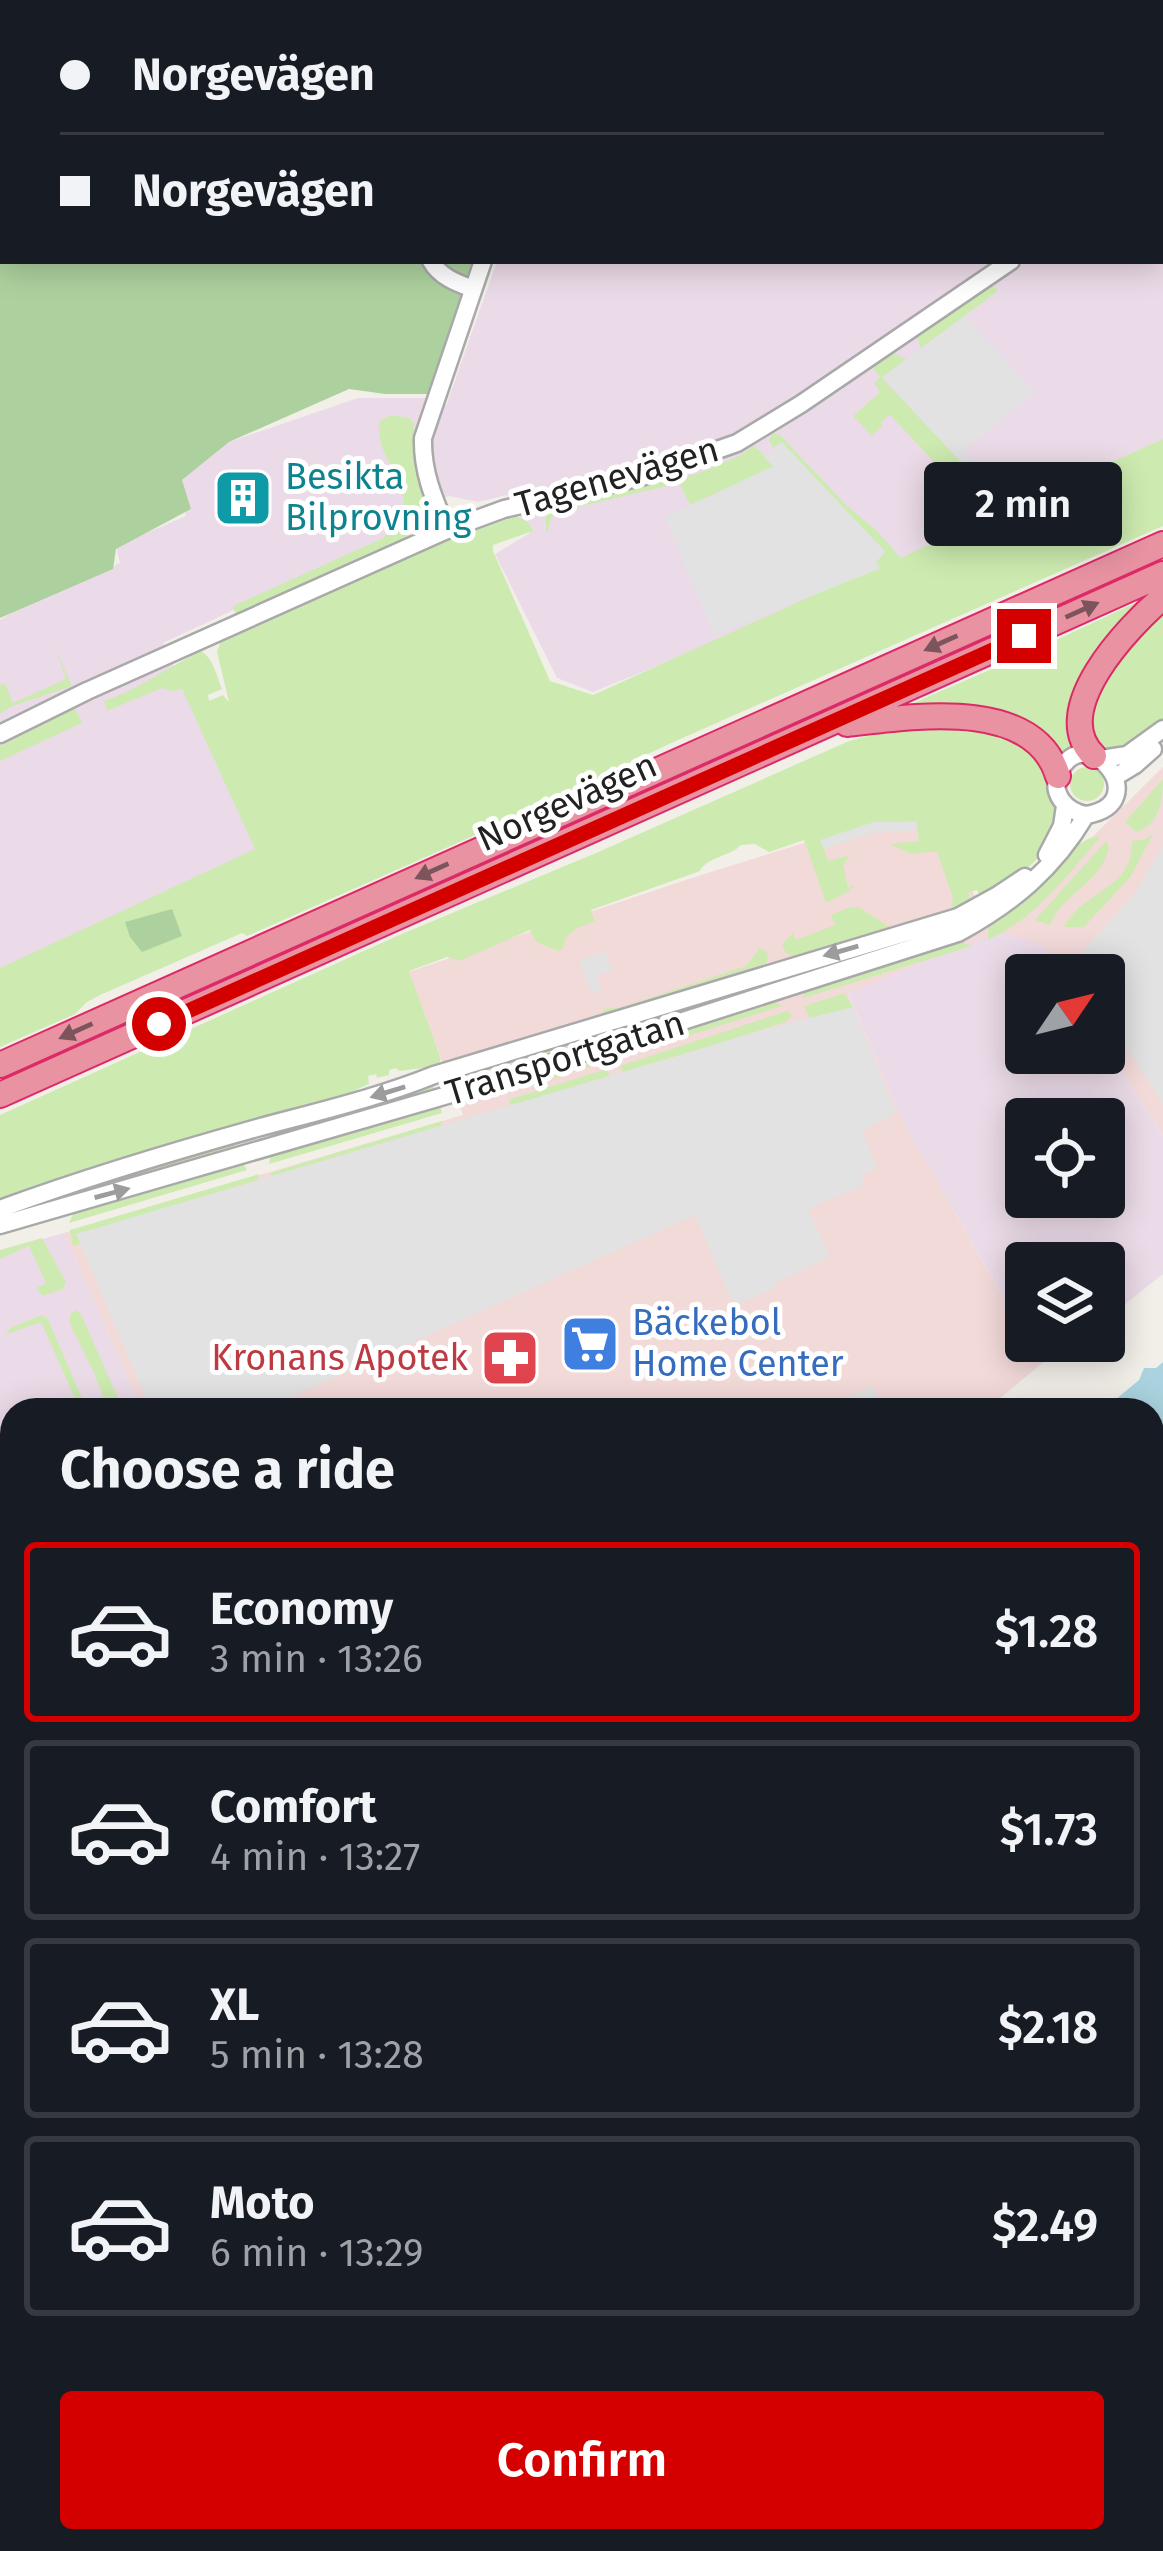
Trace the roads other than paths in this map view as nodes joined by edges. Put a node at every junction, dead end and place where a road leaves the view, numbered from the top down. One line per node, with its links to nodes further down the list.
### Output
1 (432, 264): 4 (street)
2 (482, 264): 4 (street)
3 (1007, 264): 5 (street, Tagenevägen)
4 (473, 289): 5 (street)
5 (447, 530): 11 (street, Tagenevägen)
6 (1163, 544): 17 (highway, Norgevägen, one-way to 17)
7 (1163, 574): 9 (highway, Norgevägen, one-way to 7)
8 (1163, 597): 12 (highway)
9 (821, 727): 13 (highway); 18 (highway, Norgevägen)
10 (1163, 732): 12 (street, Transportgatan); 14 (street, Transportgatan)
11 (0, 734)
12 (1098, 757): 13 (street, Transportgatan); 14 (street)
13 (1058, 776): 15 (street)
14 (1115, 777): 16 (street, Transportgatan)
15 (1065, 806): 16 (street); 19 (street, Transportgatan, one-way to 19)
16 (1086, 815): 20 (street, Transportgatan, one-way to 16)
17 (0, 1065)
18 (0, 1095)
19 (0, 1209)
20 (0, 1225)

